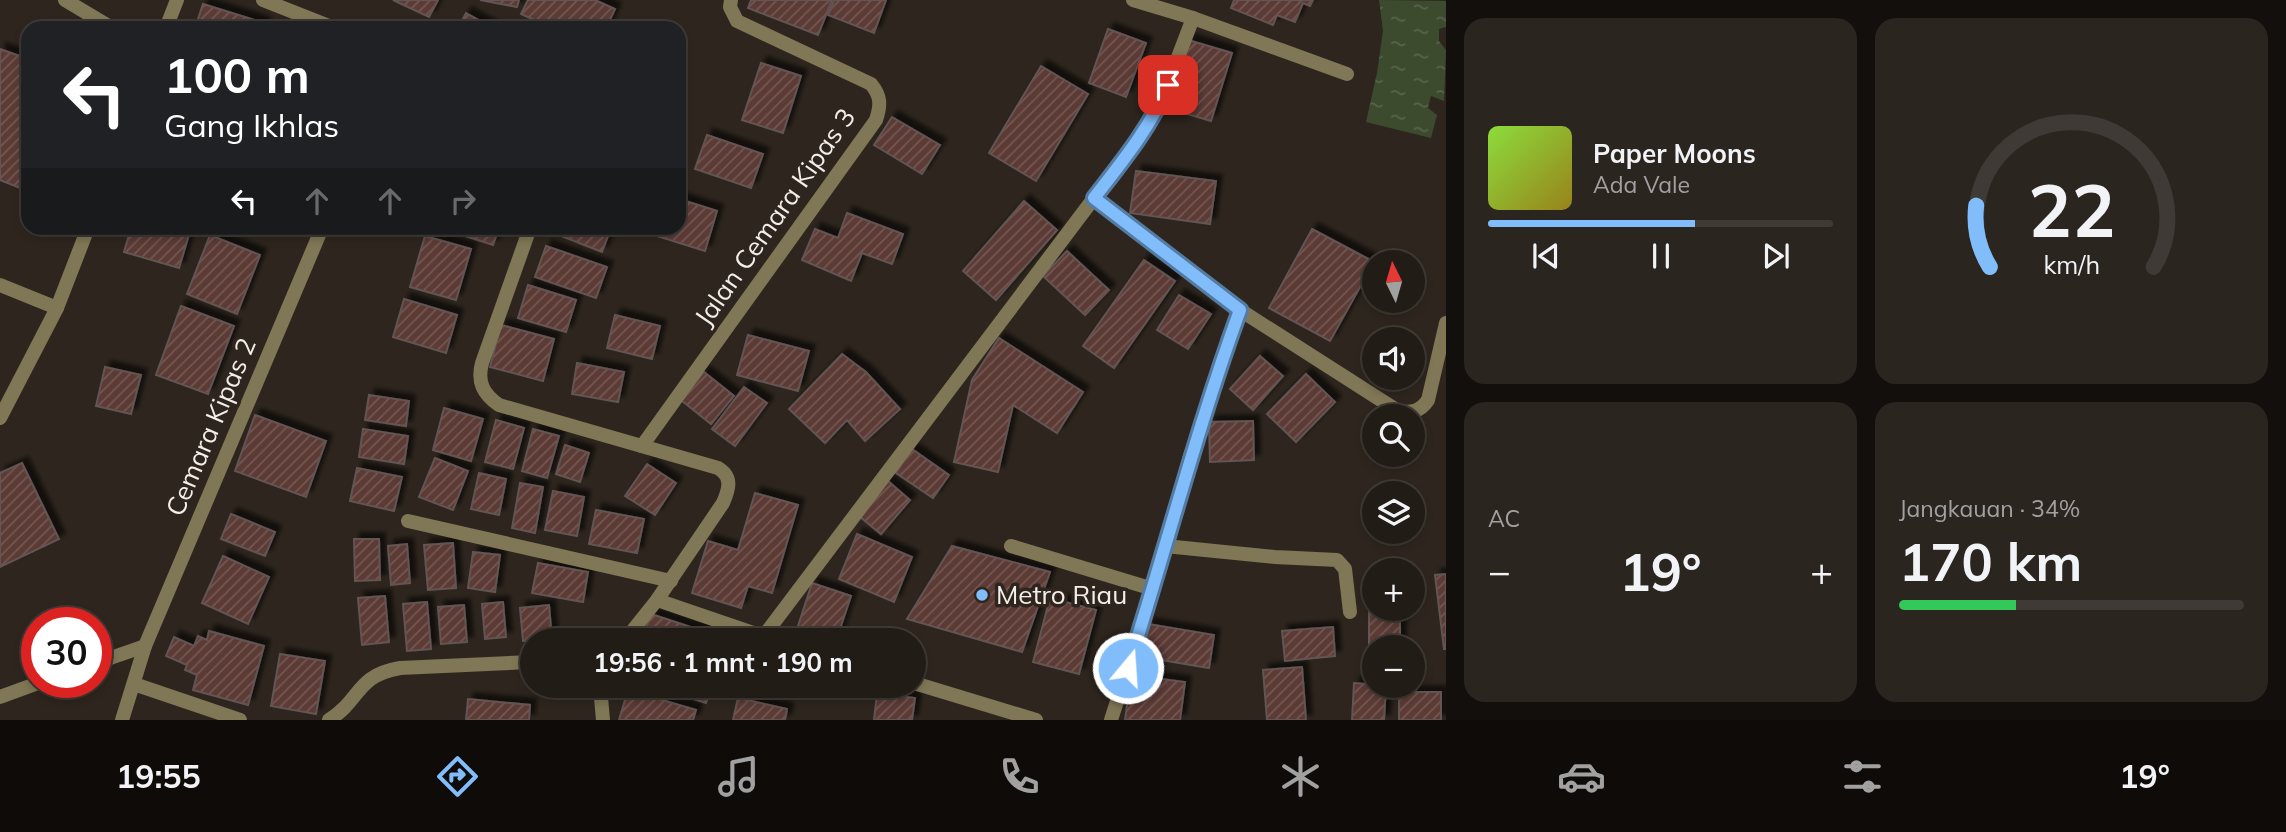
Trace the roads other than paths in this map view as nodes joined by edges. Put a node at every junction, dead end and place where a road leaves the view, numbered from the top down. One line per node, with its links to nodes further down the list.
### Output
1 (65, 0): 7 (street)
2 (177, 0): 8 (street)
3 (263, 0): 9 (street)
4 (732, 0): 20 (street, Jalan Cemara Kipas 3)
5 (1133, 0): 6 (street)
6 (1193, 18): 10 (street); 11 (street)
7 (100, 21)
8 (169, 21)
9 (316, 21)
10 (1347, 74)
11 (1094, 198): 17 (street); 30 (street)
12 (85, 235): 16 (street)
13 (319, 235): 31 (street, Cemara Kipas 2)
14 (528, 235): 20 (street)
15 (0, 285): 16 (street)
16 (57, 308): 19 (street)
17 (1240, 310): 18 (street); 23 (street)
18 (1446, 323)
19 (0, 418)
20 (642, 446): 24 (street)
21 (408, 521): 24 (street)
22 (1012, 546): 25 (street)
23 (1165, 546): 25 (street); 27 (street)
24 (671, 580): 26 (street)
25 (1153, 589): 45 (street)
26 (657, 600): 28 (street); 29 (street)
27 (1350, 612)
28 (635, 628)
29 (737, 628)
30 (777, 628)
31 (145, 646): 32 (street); 34 (street, Cemara Kipas 2)
32 (112, 657)
33 (520, 663): 42 (street)
34 (134, 684): 40 (street, Cemara Kipas 2); 41 (street)
35 (926, 687): 39 (street)
36 (21, 689): 37 (street)
37 (0, 697)
38 (601, 698): 43 (street)
39 (985, 713): 44 (street)
40 (122, 720)
41 (240, 720)
42 (329, 720)
43 (603, 720)
44 (1036, 720)
45 (1111, 720)

